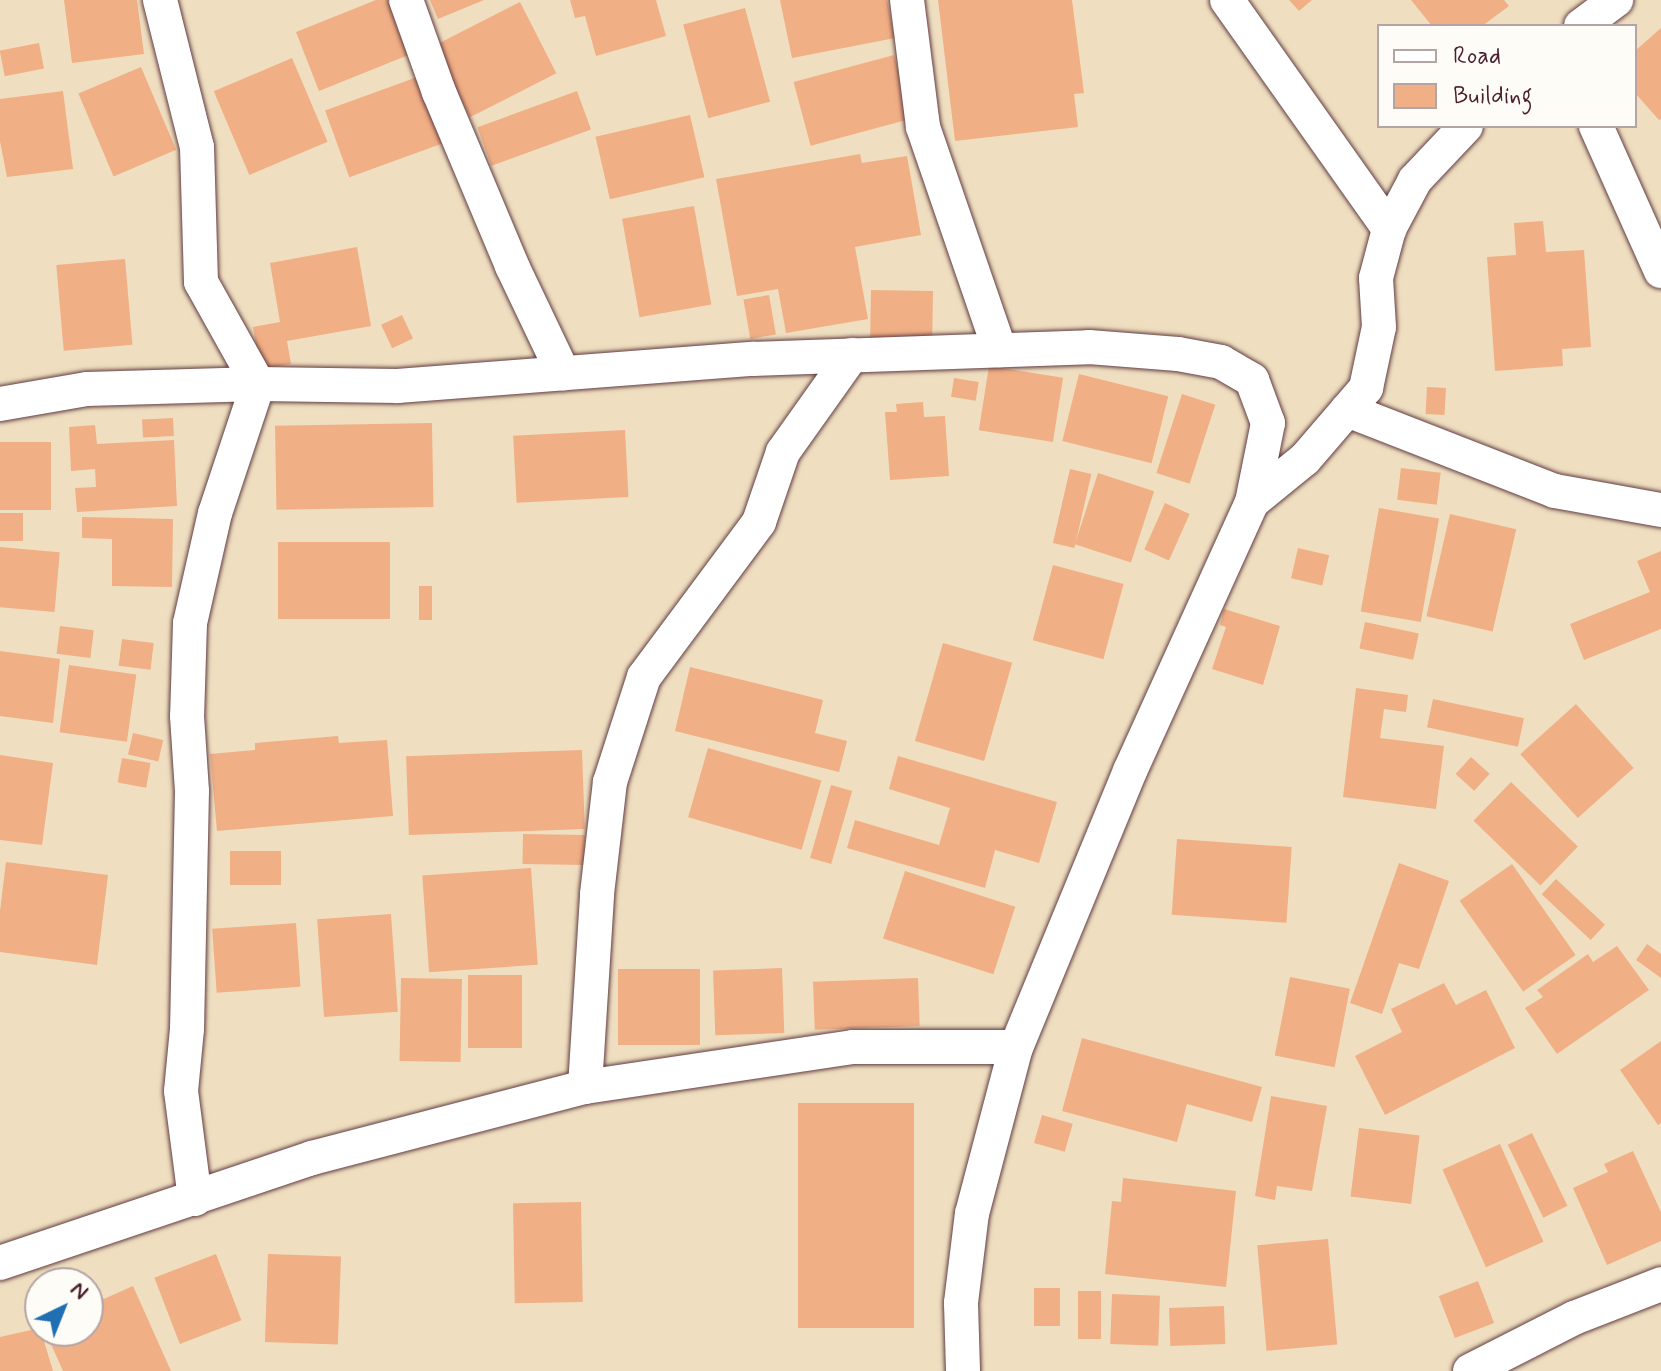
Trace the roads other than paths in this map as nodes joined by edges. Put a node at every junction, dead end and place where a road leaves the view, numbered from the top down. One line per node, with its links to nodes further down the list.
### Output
1 (160, 0): 14 (street)
2 (406, 0): 13 (street)
3 (907, 0): 11 (street)
4 (1227, 0): 9 (street)
5 (1616, 0): 6 (street)
6 (1584, 24)
7 (1464, 128): 9 (street)
8 (1597, 128): 10 (street)
9 (1389, 229): 16 (street)
10 (1661, 271)
11 (1000, 350): 12 (street); 17 (street)
12 (852, 355): 13 (street); 20 (street)
13 (563, 373): 14 (street)
14 (258, 384): 15 (street); 21 (street)
15 (0, 404)
16 (1347, 410): 17 (street); 18 (street)
17 (1252, 502): 19 (street)
18 (1661, 510)
19 (1016, 1047): 20 (street); 24 (street)
20 (585, 1087): 21 (street)
21 (195, 1199): 22 (street)
22 (0, 1263)
23 (1661, 1284): 25 (street)
24 (963, 1371)
25 (1470, 1371)

